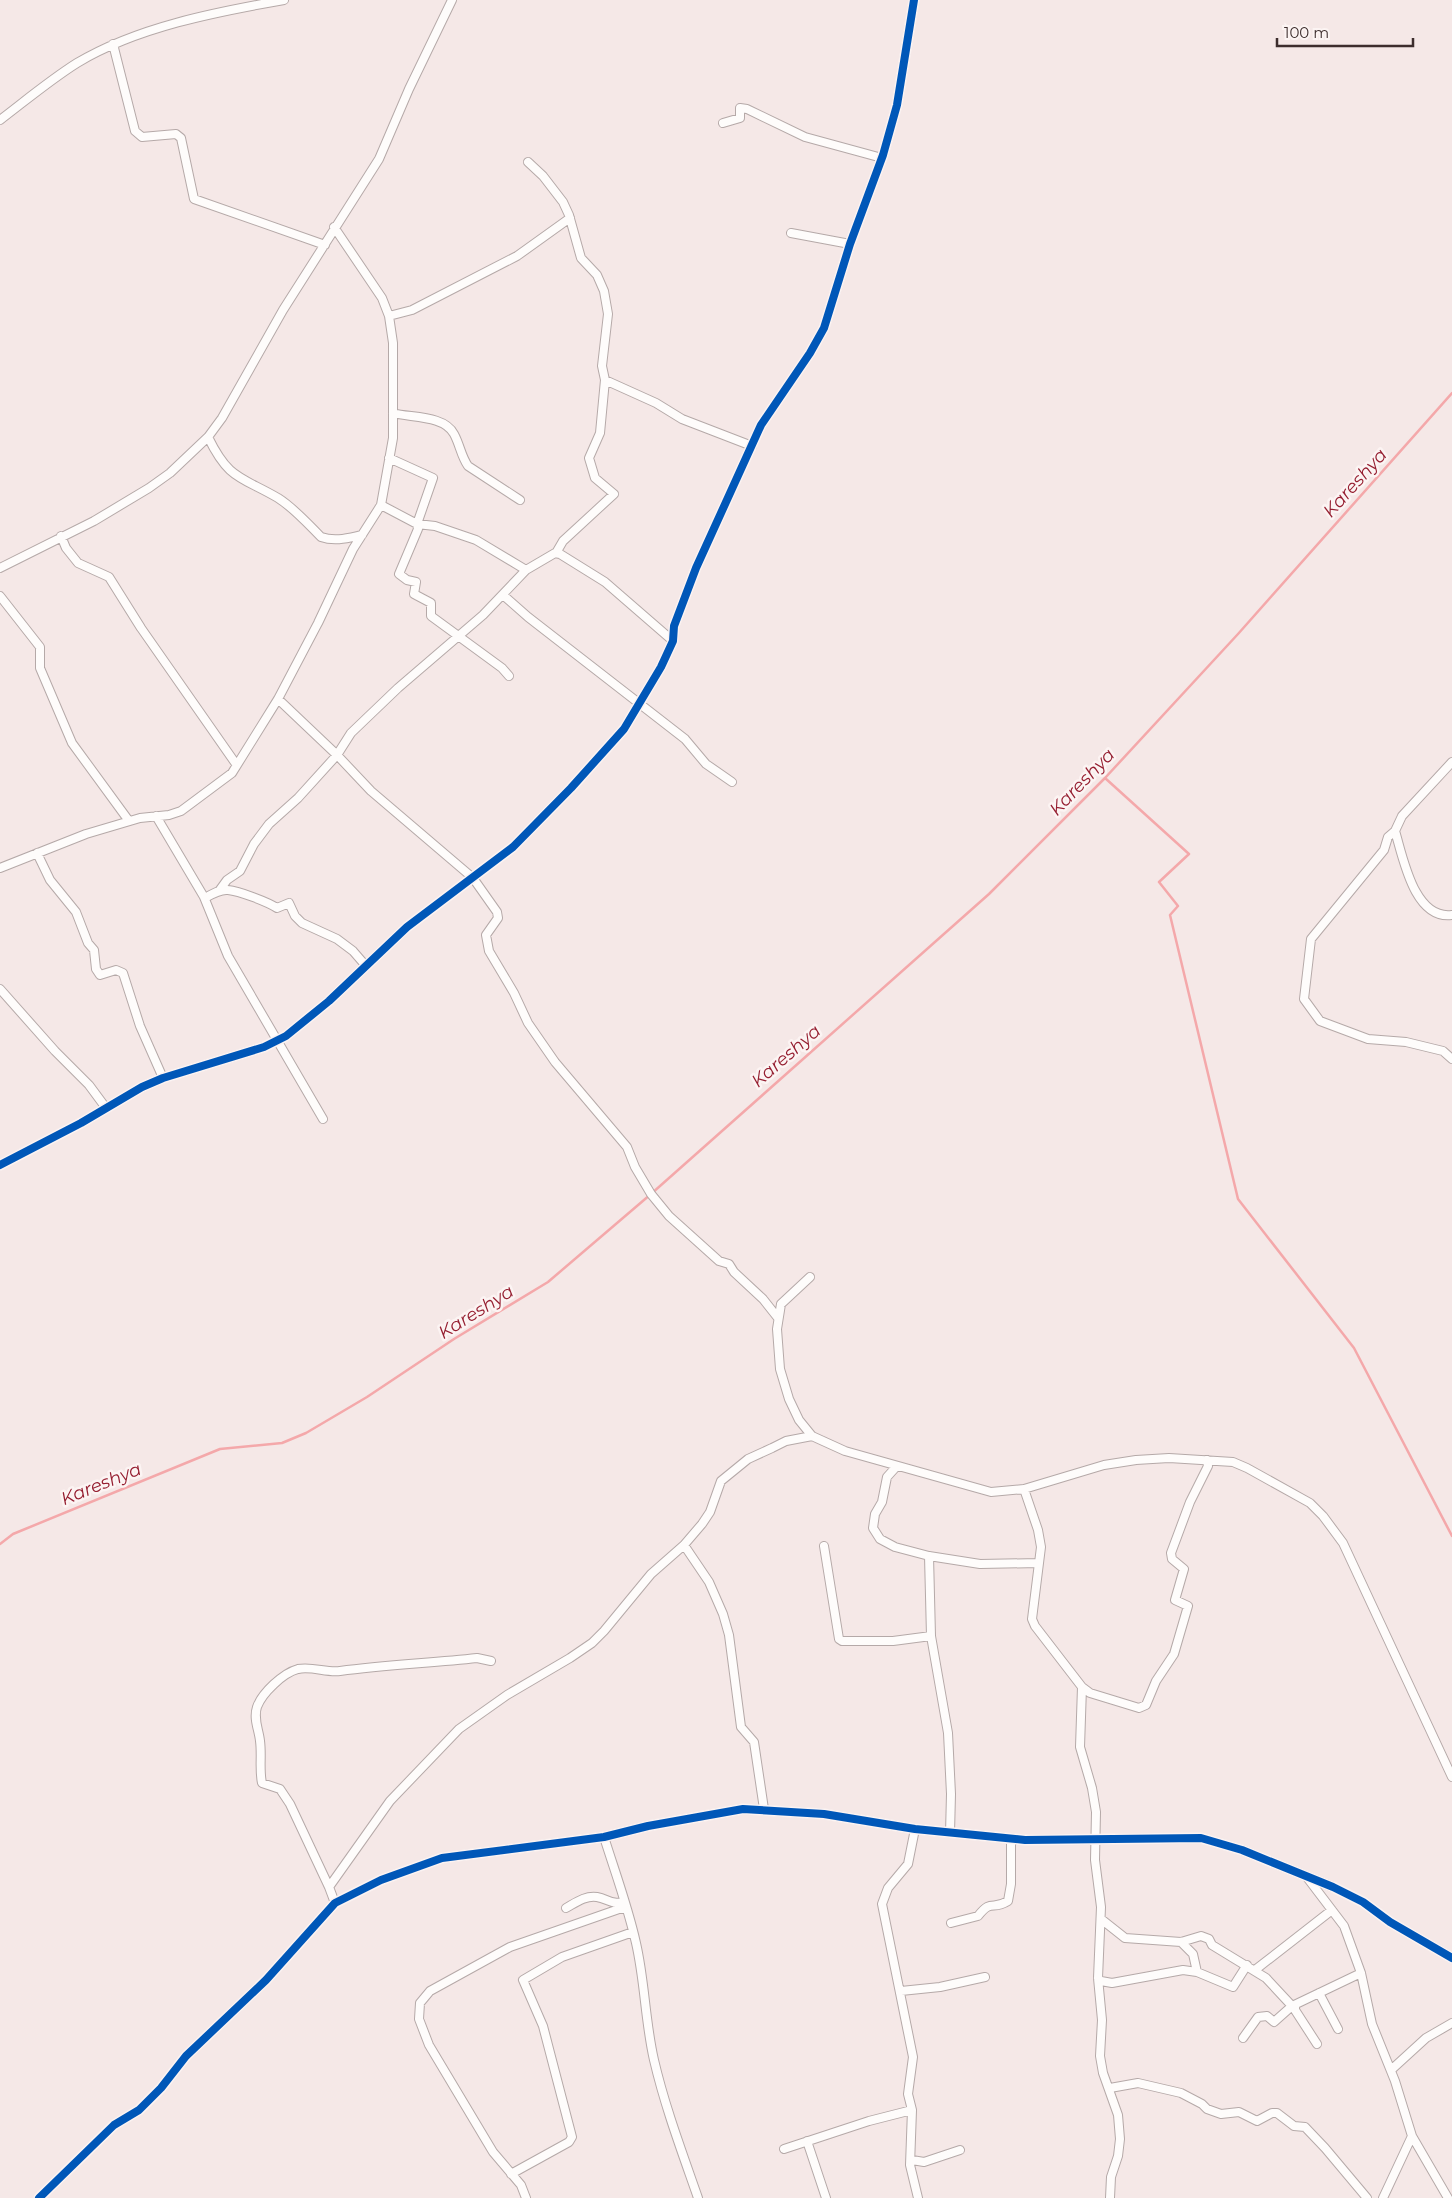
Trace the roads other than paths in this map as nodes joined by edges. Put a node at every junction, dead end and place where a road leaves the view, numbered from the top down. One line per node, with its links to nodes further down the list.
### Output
1 (284, 0): 4 (street)
2 (452, 0): 10 (street)
3 (914, 0): 7 (street)
4 (113, 44): 5 (street); 13 (street)
5 (0, 120)
6 (723, 123): 7 (street)
7 (882, 158): 12 (street)
8 (528, 162): 9 (street)
9 (570, 218): 14 (street); 15 (street)
10 (334, 227): 13 (street); 14 (street)
11 (790, 233): 12 (street)
12 (850, 244): 18 (street)
13 (324, 245): 17 (street)
14 (389, 316): 16 (street)
15 (605, 380): 18 (street); 25 (street)
16 (393, 414): 19 (street); 20 (street)
17 (208, 436): 23 (street); 24 (street)
18 (752, 446): 31 (street)
19 (389, 458): 21 (street); 22 (street)
20 (520, 500)
21 (381, 505): 22 (street); 23 (street)
22 (417, 524): 27 (street); 30 (street)
23 (362, 535): 33 (street)
24 (61, 536): 26 (street); 37 (street)
25 (556, 553): 27 (street); 31 (street)
26 (0, 568)
27 (526, 570): 28 (street)
28 (504, 595): 30 (street); 34 (street)
29 (0, 596): 40 (street)
30 (460, 637): 32 (street); 35 (street)
31 (674, 641): 34 (street)
32 (509, 676)
33 (278, 699): 35 (street); 37 (street)
34 (639, 703): 38 (street); 44 (street)
35 (337, 755): 44 (street); 45 (street)
36 (1452, 762): 41 (street)
37 (236, 764): 39 (street)
38 (732, 782)
39 (156, 816): 40 (street); 46 (street)
40 (129, 821): 42 (street)
41 (1394, 831): 47 (street); 51 (street)
42 (37, 853): 43 (street); 52 (street)
43 (0, 868)
44 (473, 878): 48 (street); 57 (street)
45 (219, 891): 46 (street); 48 (street)
46 (205, 898): 50 (street)
47 (1452, 915)
48 (366, 966): 50 (street)
49 (0, 989): 53 (street)
50 (278, 1041): 52 (street); 54 (street)
51 (1452, 1059)
52 (163, 1078): 53 (street)
53 (106, 1108): 55 (street)
54 (323, 1119)
55 (0, 1165)
56 (810, 1277): 57 (street)
57 (778, 1318): 58 (street)
58 (812, 1436): 60 (street); 62 (street)
59 (1207, 1460): 61 (street); 68 (street); 69 (street)
60 (896, 1466): 61 (street); 64 (street)
61 (1024, 1489): 65 (street)
62 (684, 1544): 70 (street); 77 (street)
63 (824, 1546): 66 (street)
64 (929, 1556): 65 (street); 66 (street)
65 (1039, 1563): 68 (street)
66 (931, 1636): 72 (street)
67 (492, 1661): 77 (street)
68 (1082, 1687): 75 (street)
69 (1452, 1777)
70 (764, 1809): 71 (street); 73 (street)
71 (915, 1829): 72 (street); 93 (street)
72 (950, 1833): 74 (street)
73 (604, 1837): 78 (street); 79 (street)
74 (1011, 1839): 75 (street); 83 (street)
75 (1095, 1841): 76 (street); 82 (street)
76 (1305, 1874): 81 (street); 86 (street)
77 (329, 1887): 78 (street)
78 (335, 1903): 110 (street)
79 (625, 1905): 80 (street); 84 (street); 108 (street)
80 (566, 1908)
81 (1332, 1910): 88 (street); 90 (street)
82 (1101, 1919): 85 (street); 92 (street)
83 (951, 1922)
84 (633, 1932): 108 (street); 112 (street)
85 (1181, 1942): 87 (street); 89 (street)
86 (1452, 1958)
87 (1247, 1966): 88 (street); 89 (street)
88 (1255, 1970): 95 (street)
89 (1196, 1972): 92 (street)
90 (1361, 1973): 94 (street); 100 (street)
91 (985, 1977): 93 (street)
92 (1098, 1978): 101 (street)
93 (901, 1992): 102 (street)
94 (1319, 1994): 95 (street); 97 (street)
95 (1294, 2006): 98 (street); 99 (street)
96 (1452, 2024): 100 (street)
97 (1338, 2028)
98 (1243, 2038)
99 (1317, 2044)
100 (1391, 2070): 103 (street)
101 (1110, 2088): 115 (street); 116 (street)
102 (912, 2110): 104 (street); 107 (street)
103 (1412, 2136): 109 (street); 117 (street)
104 (807, 2141): 105 (street); 113 (street)
105 (784, 2149)
106 (960, 2150): 107 (street)
107 (912, 2160): 114 (street)
108 (510, 2174): 111 (street)
109 (1449, 2196)
110 (39, 2198)
111 (526, 2198)
112 (698, 2198)
113 (826, 2198)
114 (918, 2198)
115 (1110, 2198)
116 (1367, 2198)
117 (1383, 2198)

